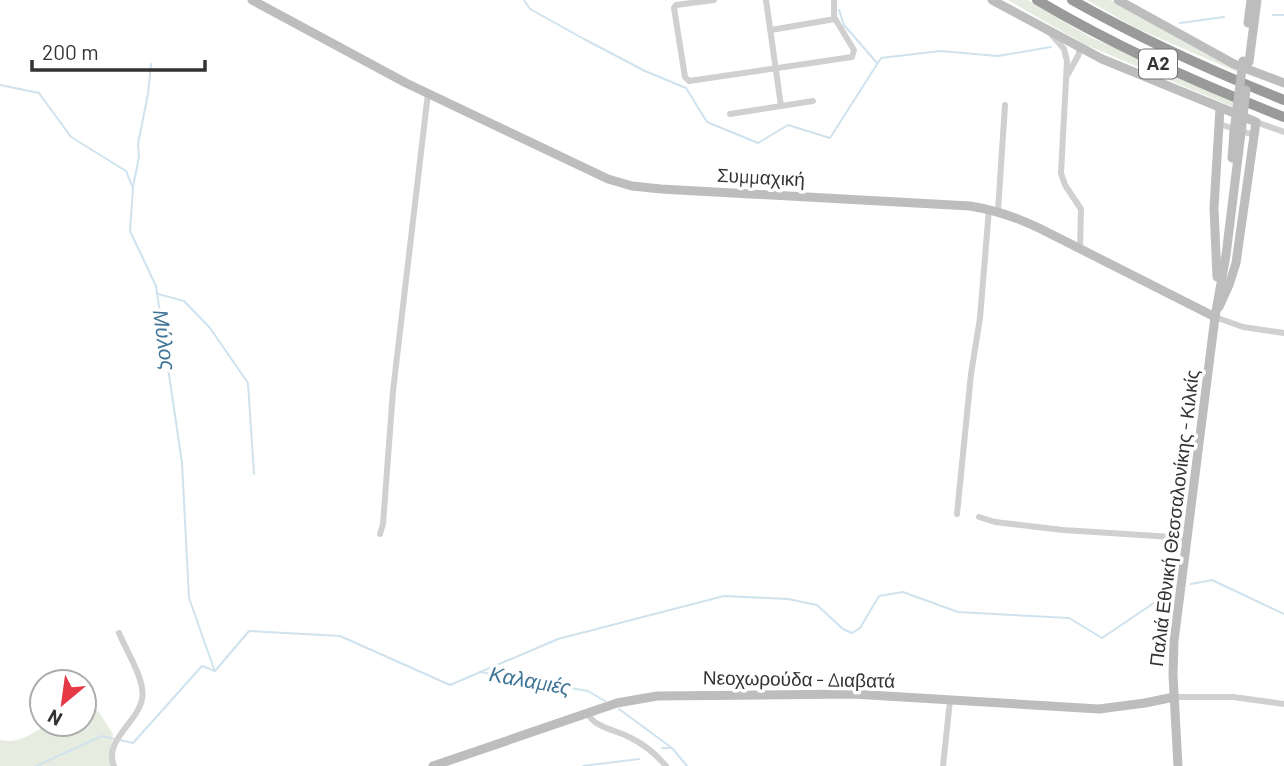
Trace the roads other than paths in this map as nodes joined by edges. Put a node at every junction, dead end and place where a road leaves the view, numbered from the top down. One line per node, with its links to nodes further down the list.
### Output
1 (252, 0): 20 (street, Συμμαχική)
2 (714, 0): 17 (street)
3 (766, 0): 12 (street)
4 (834, 0): 11 (street)
5 (992, 0): 13 (street)
6 (1037, 0): 27 (highway, Α2)
7 (1072, 0): 21 (highway, Α2)
8 (1118, 0): 19 (street)
9 (1251, 0): 16 (street, Παλιά Εθνική Θεσσαλονίκης - Κιλκίς)
10 (1257, 0): 16 (street, Παλιά Εθνική Θεσσαλονίκης - Κιλκίς)
11 (835, 19): 12 (street); 17 (street)
12 (771, 30): 17 (street)
13 (1047, 30): 14 (street); 15 (street)
14 (1079, 47): 15 (street); 18 (street); 25 (street)
15 (1067, 61): 18 (street)
16 (1246, 62): 34 (street, Παλιά Εθνική Θεσσαλονίκης - Κιλκίς, bridge)
17 (777, 68): 24 (street)
18 (1067, 76): 33 (street)
19 (1284, 83)
20 (428, 93): 32 (street, Συμμαχική); 39 (street)
21 (1284, 100)
22 (813, 101): 24 (street)
23 (1005, 104): 32 (street)
24 (781, 106): 26 (street)
25 (1220, 108): 28 (street); 29 (street)
26 (730, 114)
27 (1284, 117)
28 (1256, 122): 30 (street); 31 (street)
29 (1219, 124): 31 (street); 34 (street)
30 (1284, 132)
31 (1254, 135): 35 (street)
32 (993, 210): 33 (street, Συμμαχική); 37 (street)
33 (1080, 248): 35 (street, Συμμαχική)
34 (1218, 295): 35 (street, Παλιά Εθνική Θεσσαλονίκης - Κιλκίς)
35 (1215, 317): 36 (street, Συμμαχική); 40 (street, Παλιά Εθνική Θεσσαλονίκης - Κιλκίς)
36 (1284, 333)
37 (957, 514)
38 (979, 517): 40 (street)
39 (380, 534)
40 (1188, 538): 42 (street, Παλιά Εθνική Θεσσαλονίκης - Κιλκίς)
41 (119, 633): 46 (street)
42 (1174, 697): 43 (street, Νεοχωρούδα - Διαβατά); 44 (street); 50 (street, Παλιά Εθνική Θεσσαλονίκης - Κιλκίς)
43 (950, 700): 45 (street, Νεοχωρούδα - Διαβατά); 49 (street)
44 (1284, 704)
45 (588, 714): 47 (street, Νεοχωρούδα - Διαβατά); 48 (street)
46 (114, 766)
47 (433, 766)
48 (666, 766)
49 (943, 766)
50 (1178, 766)

